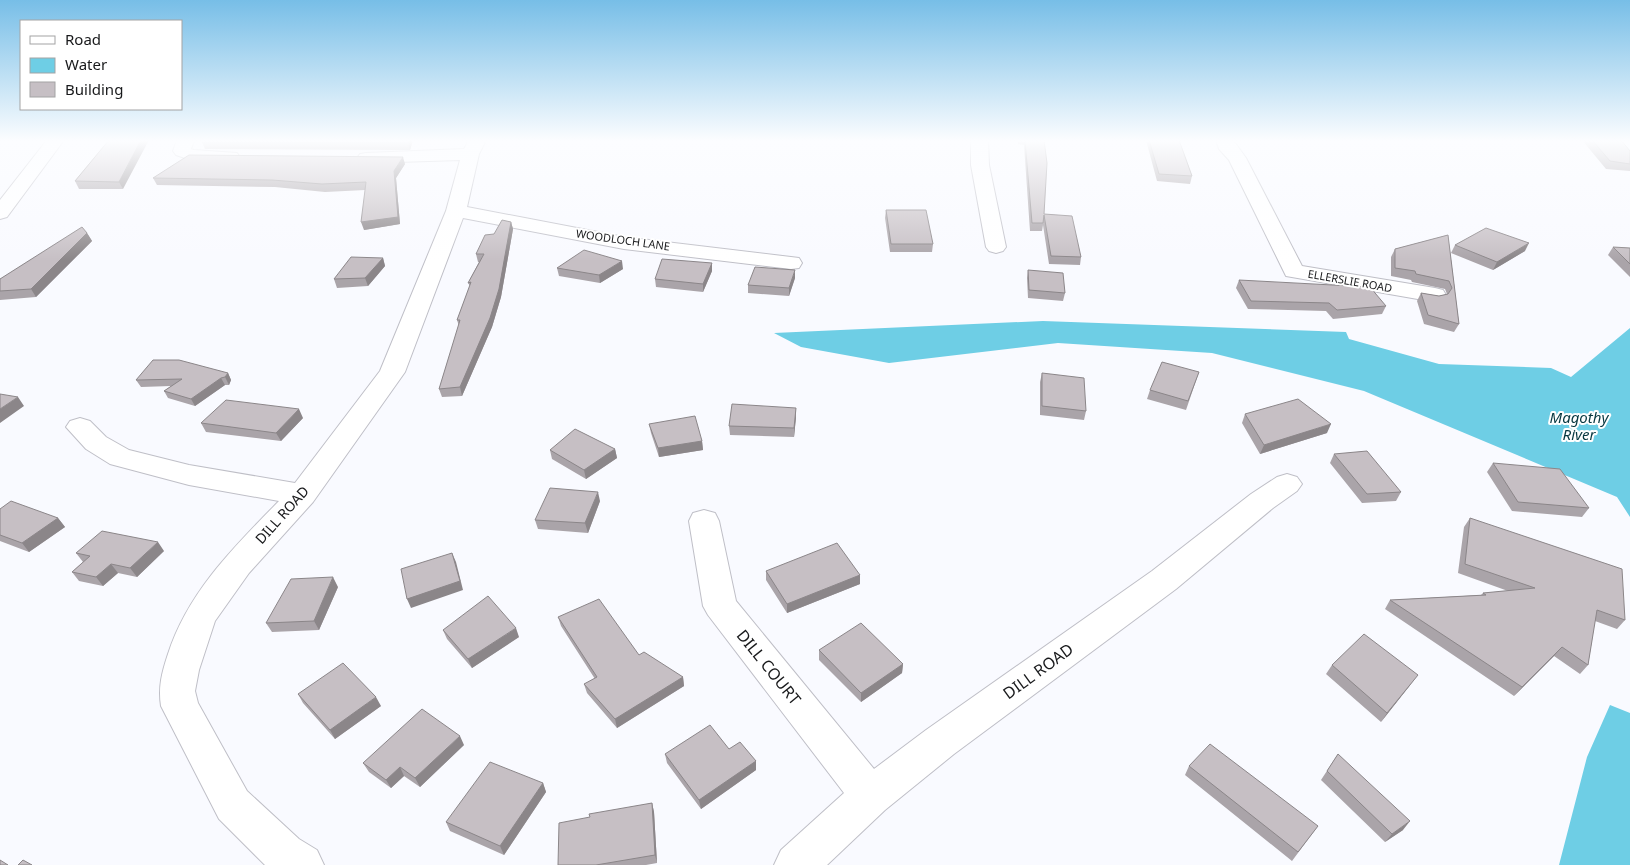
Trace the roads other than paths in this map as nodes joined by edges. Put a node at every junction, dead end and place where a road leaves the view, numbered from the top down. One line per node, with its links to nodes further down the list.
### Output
1 (25, 180): 6 (street)
2 (465, 180): 5 (street, DILL ROAD)
3 (983, 180): 7 (street)
4 (1248, 180): 9 (street, ELLERSLIE ROAD)
5 (456, 212): 8 (street, WOODLOCH LANE); 12 (street, DILL ROAD)
6 (0, 213)
7 (996, 247)
8 (791, 263)
9 (1435, 295)
10 (80, 427): 12 (street)
11 (1287, 484): 14 (street, DILL ROAD)
12 (302, 495): 15 (street, DILL ROAD)
13 (704, 521): 14 (street, DILL COURT)
14 (871, 796): 16 (street, DILL ROAD)
15 (302, 865)
16 (796, 865)

